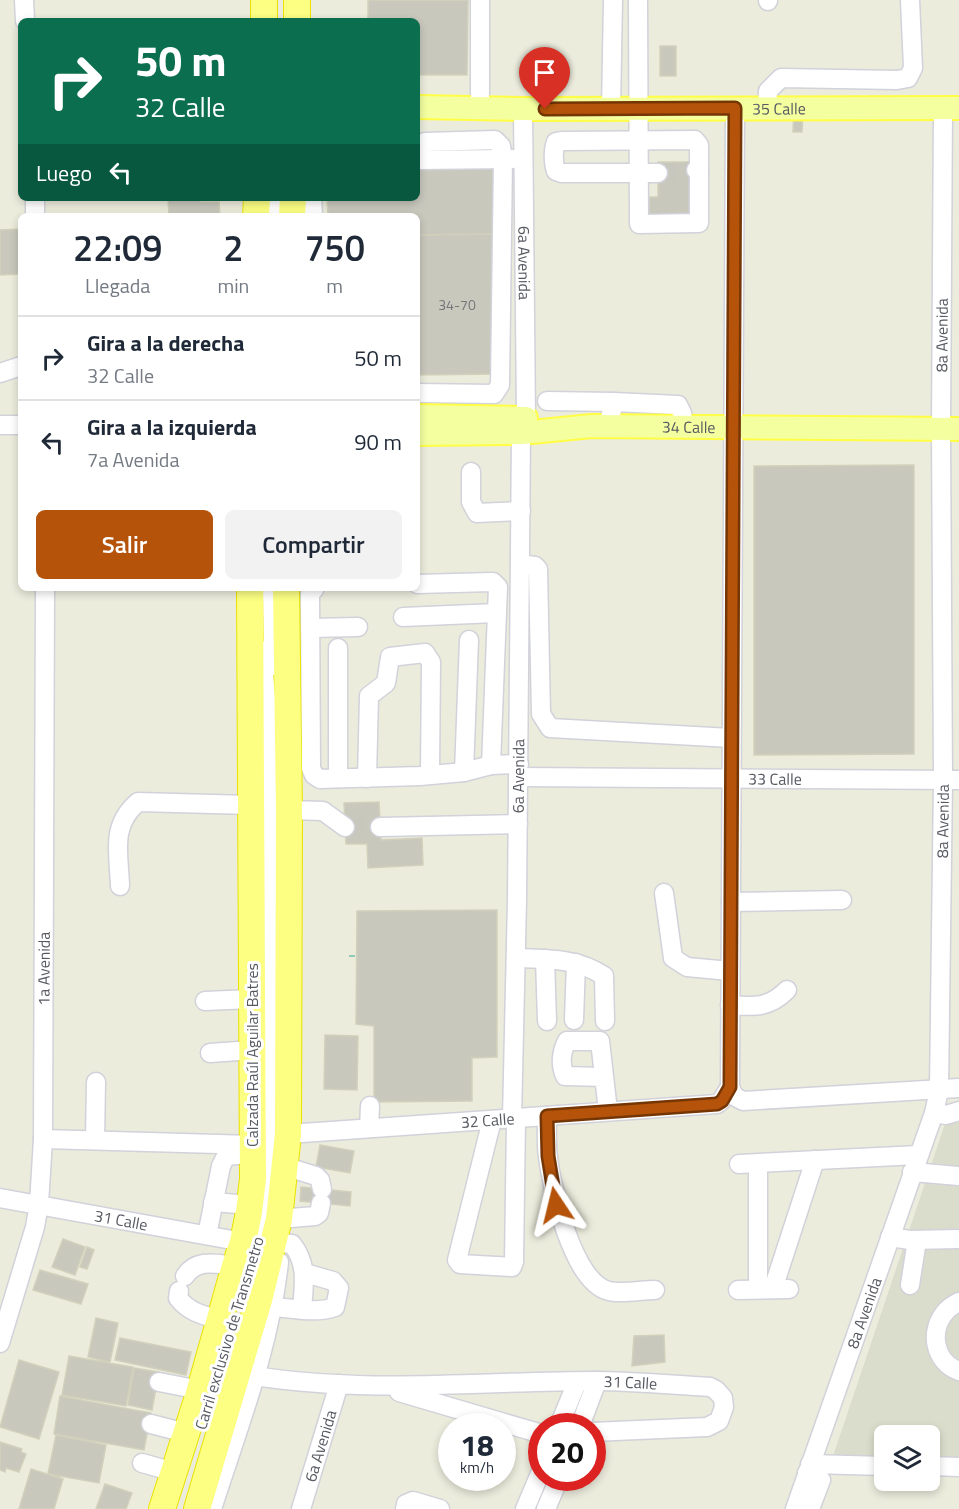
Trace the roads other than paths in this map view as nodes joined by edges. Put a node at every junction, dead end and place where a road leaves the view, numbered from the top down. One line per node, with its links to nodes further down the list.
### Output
1 (24, 0): 9 (street)
2 (264, 0): 10 (highway)
3 (277, 0): 8 (street)
4 (480, 0): 15 (street)
5 (613, 0): 16 (street)
6 (638, 0): 17 (street)
7 (910, 0): 13 (street)
8 (291, 15)
9 (25, 18)
10 (264, 18)
11 (420, 107): 15 (main road, 35 Calle)
12 (735, 108): 13 (main road, 35 Calle); 17 (main road, 35 Calle); 38 (street)
13 (767, 108): 14 (main road, 35 Calle)
14 (951, 108): 39 (street, 8a Avenida)
15 (480, 109): 18 (main road, 35 Calle)
16 (611, 109): 17 (main road, 35 Calle); 18 (main road, 35 Calle)
17 (637, 109): 19 (street)
18 (523, 110): 22 (street, 6a Avenida)
19 (639, 142): 23 (street); 23 (street); 23 (street)
20 (420, 147): 21 (street)
21 (502, 159): 22 (street); 27 (street)
22 (523, 159): 29 (street, 6a Avenida)
23 (639, 172): 24 (street)
24 (658, 173)
25 (18, 367): 26 (street)
26 (0, 373)
27 (500, 385): 28 (street); 29 (street)
28 (420, 393)
29 (524, 393): 35 (street, 6a Avenida)
30 (547, 401): 31 (street)
31 (614, 402): 36 (street); 37 (street)
32 (420, 416): 35 (main road)
33 (0, 425): 34 (street)
34 (18, 425)
35 (524, 426): 36 (main road, 34 Calle); 40 (main road, 34 Calle); 43 (street, 6a Avenida)
36 (600, 426): 37 (main road, 34 Calle)
37 (684, 427): 38 (main road, 34 Calle)
38 (733, 427): 39 (main road, 34 Calle); 61 (street)
39 (950, 429): 42 (street, 8a Avenida)
40 (420, 434)
41 (471, 472): 43 (street)
42 (951, 488): 69 (street, 8a Avenida)
43 (521, 511): 44 (street, 6a Avenida)
44 (520, 564): 61 (street); 63 (street, 6a Avenida)
45 (420, 584): 52 (street)
46 (45, 591): 107 (street, 1a Avenida)
47 (250, 591): 70 (highway, Calzada Raúl Aguilar Batres)
48 (262, 591): 60 (street)
49 (272, 591): 60 (street)
50 (286, 591): 71 (highway, Calzada Raúl Aguilar Batres)
51 (312, 591): 55 (street)
52 (496, 613): 53 (street); 58 (street)
53 (403, 616)
54 (358, 627): 55 (street)
55 (310, 628): 66 (street, 33 Calle)
56 (469, 640): 59 (street)
57 (338, 648): 66 (street)
58 (493, 682): 59 (street); 62 (street)
59 (467, 684): 64 (street)
60 (269, 707): 123 (street)
61 (731, 738): 68 (street)
62 (491, 765): 63 (street, 33 Calle); 64 (street, 33 Calle)
63 (519, 770): 68 (street, 33 Calle); 72 (street, 6a Avenida)
64 (464, 772): 65 (street, 33 Calle)
65 (430, 774): 67 (street, 33 Calle); 67 (street)
66 (338, 778): 67 (street, 33 Calle)
67 (367, 778)
68 (731, 778): 69 (street, 33 Calle); 78 (street)
69 (951, 780): 82 (street, 8a Avenida)
70 (250, 805): 75 (street); 85 (highway, Calzada Raúl Aguilar Batres)
71 (289, 810): 73 (street); 106 (highway, Calzada Raúl Aguilar Batres)
72 (518, 824): 74 (street); 79 (street, 6a Avenida)
73 (345, 827)
74 (380, 827)
75 (120, 886)
76 (664, 893): 83 (street)
77 (842, 900): 78 (street)
78 (731, 902): 83 (street)
79 (516, 958): 80 (street); 103 (street, 6a Avenida)
80 (545, 959): 81 (street); 89 (street)
81 (576, 963): 88 (street); 90 (street)
82 (950, 963): 97 (street, 8a Avenida)
83 (730, 971): 87 (street)
84 (787, 990): 87 (street)
85 (252, 999): 86 (street); 91 (highway, Calzada Raúl Aguilar Batres)
86 (205, 1001)
87 (730, 1005): 95 (street)
88 (574, 1020)
89 (547, 1021)
90 (605, 1021)
91 (252, 1050): 92 (street); 109 (highway, Calzada Raúl Aguilar Batres)
92 (210, 1053)
93 (604, 1077): 99 (street)
94 (96, 1082): 108 (street)
95 (730, 1087): 97 (street); 99 (street, 32 Calle)
96 (959, 1088): 97 (street)
97 (939, 1090): 101 (street, 8a Avenida)
98 (370, 1106): 105 (street)
99 (608, 1111): 102 (street, 32 Calle)
100 (959, 1111): 101 (street)
101 (934, 1113): 113 (street, 8a Avenida)
102 (547, 1116): 103 (street, 32 Calle); 128 (street)
103 (514, 1118): 104 (street, 32 Calle); 104 (street, 6a Avenida)
104 (492, 1119): 105 (street, 32 Calle)
105 (369, 1128): 106 (street, 32 Calle)
106 (288, 1134): 114 (highway, Calzada Raúl Aguilar Batres)
107 (43, 1139): 108 (street); 118 (street, 1a Avenida)
108 (95, 1140): 109 (street)
109 (253, 1149): 117 (street); 119 (highway, Calzada Raúl Aguilar Batres)
110 (814, 1160): 112 (street); 113 (street); 127 (street)
111 (739, 1164): 112 (street)
112 (758, 1164): 127 (street)
113 (915, 1164): 115 (street); 121 (street, 8a Avenida)
114 (284, 1166): 123 (highway, Calzada Raúl Aguilar Batres); 123 (street)
115 (959, 1176)
116 (0, 1198): 118 (street, 31 Calle)
117 (213, 1202): 119 (street); 120 (street)
118 (39, 1204): 120 (street, 31 Calle); 134 (street, 1a Avenida)
119 (250, 1205): 123 (highway, Calzada Raúl Aguilar Batres)
120 (207, 1235): 123 (street, 31 Calle)
121 (890, 1237): 124 (street); 154 (street, 8a Avenida)
122 (959, 1239): 124 (street)
123 (260, 1240): 125 (street); 131 (street); 133 (highway, Calzada Raúl Aguilar Batres); 133 (street); 149 (highway, Calzada Raúl Aguilar Batres); 160 (street, Carril exclusivo de Transmetro); 161 (street, Carril exclusivo de Transmetro)
124 (917, 1240): 126 (street)
125 (305, 1273): 132 (street); 132 (street)
126 (910, 1285)
127 (773, 1289): 129 (street)
128 (655, 1290)
129 (738, 1290)
130 (959, 1302): 135 (street)
131 (273, 1307): 132 (street); 139 (street)
132 (302, 1309)
133 (220, 1320): 142 (highway, Calzada Raúl Aguilar Batres)
134 (0, 1343)
135 (959, 1371)
136 (597, 1381): 138 (street, 31 Calle); 144 (street); 147 (street, 31 Calle)
137 (159, 1382): 142 (street)
138 (578, 1382): 141 (street, 31 Calle); 143 (street)
139 (252, 1384): 140 (street, 31 Calle); 149 (highway); 163 (street)
140 (339, 1384): 141 (street, 31 Calle); 164 (street, 6a Avenida)
141 (382, 1387): 146 (street, 31 Calle)
142 (200, 1390): 148 (highway, Calzada Raúl Aguilar Batres)
143 (565, 1413)
144 (585, 1413)
145 (151, 1424): 148 (street)
146 (528, 1430)
147 (606, 1431)
148 (186, 1433): 155 (highway, Calzada Raúl Aguilar Batres)
149 (213, 1458): 162 (highway, Calzada Raúl Aguilar Batres)
150 (142, 1463): 155 (street)
151 (874, 1466): 154 (street)
152 (940, 1467): 153 (street)
153 (959, 1467)
154 (808, 1469): 158 (street, 8a Avenida)
155 (174, 1472): 159 (highway, Calzada Raúl Aguilar Batres)
156 (533, 1491): 167 (street)
157 (554, 1491): 168 (street)
158 (805, 1503)
159 (162, 1509)
160 (175, 1509)
161 (185, 1509)
162 (197, 1509)
163 (212, 1509)
164 (301, 1509)
165 (405, 1509): 166 (street)
166 (440, 1509)
167 (525, 1509)
168 (546, 1509)

